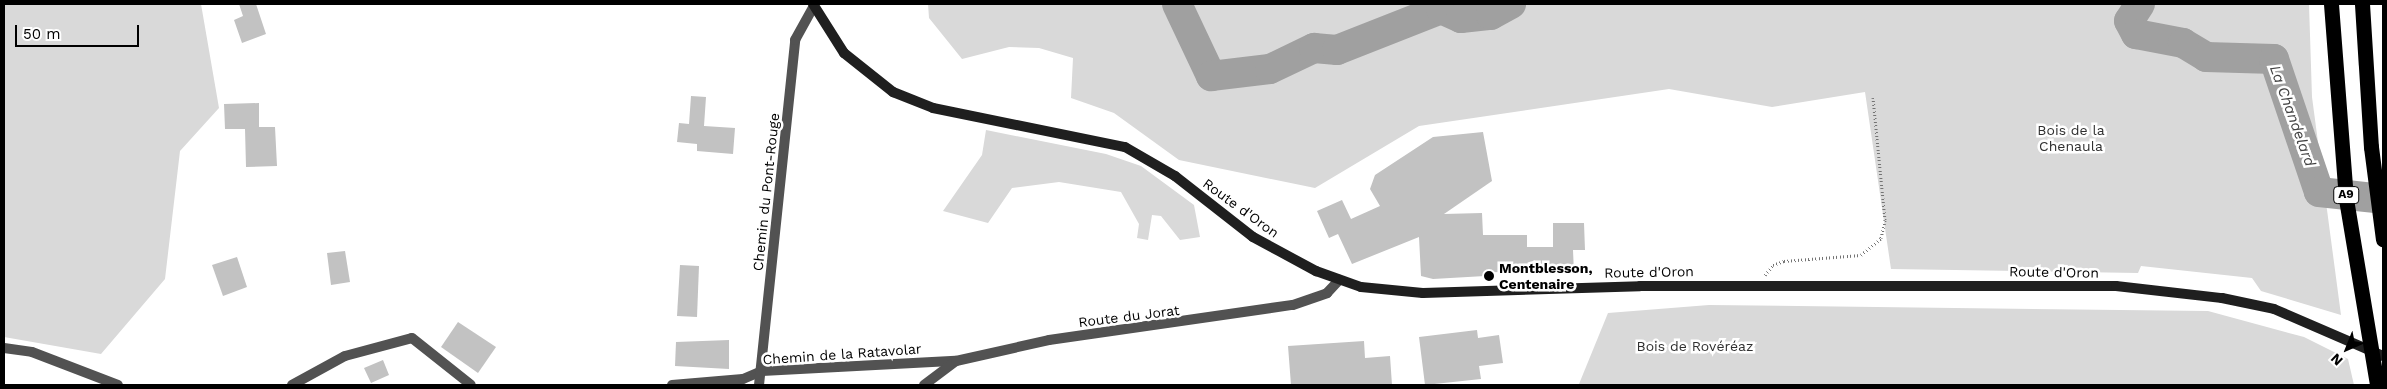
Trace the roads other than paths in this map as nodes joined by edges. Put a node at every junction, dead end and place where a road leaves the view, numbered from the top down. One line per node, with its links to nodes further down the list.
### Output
1 (2331, 4): 10 (highway, A9)
2 (2362, 4): 4 (highway, A9)
3 (813, 5): 5 (main road, Route d'Oron); 9 (street, Chemin du Pont-Rouge)
4 (2383, 239)
5 (1339, 280): 7 (main road, Route d'Oron); 8 (street, Route du Jorat)
6 (4, 348): 11 (street)
7 (2383, 356)
8 (956, 361): 9 (street, Chemin de la Ratavolar); 16 (street, Route du Jorat)
9 (762, 371): 14 (street, Chemin de la Ratavolar); 15 (street, Chemin du Pont-Rouge)
10 (2377, 384)
11 (118, 385)
12 (292, 385): 13 (street)
13 (471, 385)
14 (672, 385)
15 (759, 385)
16 (924, 385)

